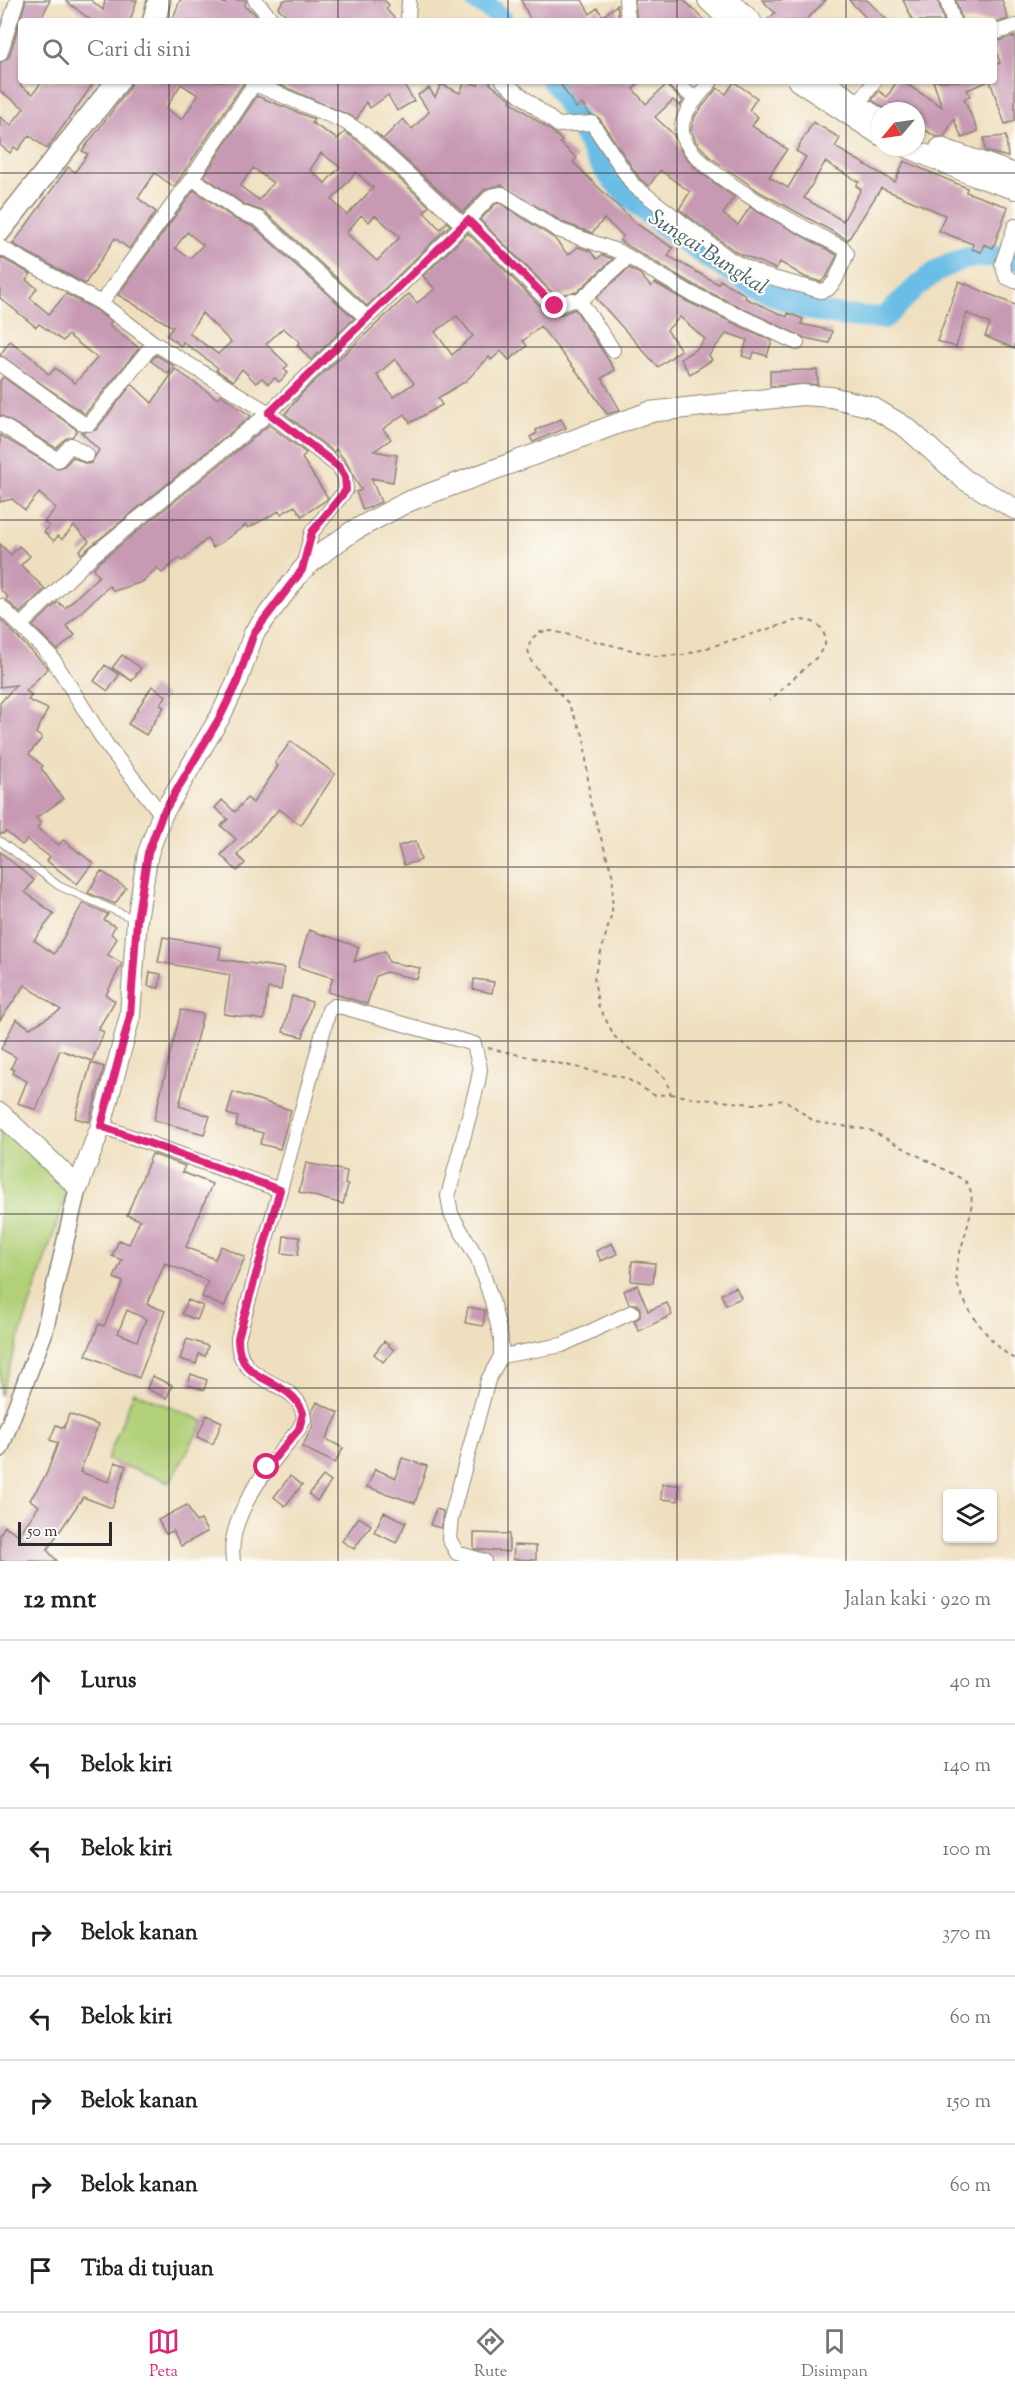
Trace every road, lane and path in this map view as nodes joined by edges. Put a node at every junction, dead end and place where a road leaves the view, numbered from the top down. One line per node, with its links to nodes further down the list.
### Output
1 (17, 0): 18 (street)
2 (159, 0): 9 (highway)
3 (255, 0): 10 (street)
4 (410, 0): 11 (street)
5 (626, 0): 12 (street)
6 (708, 0): 13 (main road)
7 (728, 0): 14 (main road)
8 (947, 0): 15 (street)
9 (155, 18)
10 (270, 18)
11 (408, 18)
12 (628, 18)
13 (727, 18)
14 (748, 18)
15 (952, 18)
16 (1015, 26): 17 (street)
17 (997, 32)
18 (0, 54)
19 (116, 84): 39 (highway)
20 (255, 84): 35 (street)
21 (260, 84): 37 (street)
22 (507, 84): 28 (street)
23 (677, 84): 28 (street)
24 (709, 84): 28 (street)
25 (804, 84): 31 (main road)
26 (826, 84): 29 (main road)
27 (872, 84): 29 (street)
28 (696, 100)
29 (857, 105): 30 (main road)
30 (871, 114)
31 (871, 129)
32 (925, 140): 34 (main road)
33 (925, 155): 36 (main road)
34 (1015, 174)
35 (192, 178): 44 (street); 45 (street)
36 (1015, 189)
37 (466, 222): 41 (street); 43 (street); 45 (street)
38 (1015, 226): 42 (street)
39 (0, 230)
40 (0, 247): 44 (street)
41 (628, 256): 43 (street); 47 (street)
42 (1015, 280)
43 (580, 302): 48 (street)
44 (101, 303): 46 (street)
45 (367, 318): 50 (street)
46 (154, 343): 49 (street); 50 (street)
47 (797, 343)
48 (613, 350)
49 (0, 364)
50 (269, 413): 54 (street); 56 (street)
51 (0, 424): 52 (street)
52 (87, 455)
53 (1015, 509): 54 (main road)
54 (302, 570): 58 (main road)
55 (0, 606): 56 (street)
56 (21, 625): 58 (street)
57 (770, 700): 62 (path)
58 (162, 815): 60 (main road)
59 (0, 841): 60 (lane)
60 (137, 920): 64 (main road)
61 (474, 1044): 62 (path); 66 (street); 68 (street)
62 (671, 1094): 69 (path)
63 (0, 1113): 65 (main road)
64 (101, 1126): 65 (main road); 66 (street)
65 (78, 1187): 70 (street)
66 (280, 1190): 71 (street)
67 (632, 1311): 68 (street)
68 (501, 1356): 72 (street)
69 (1015, 1359)
70 (2, 1440)
71 (233, 1561)
72 (484, 1561)

